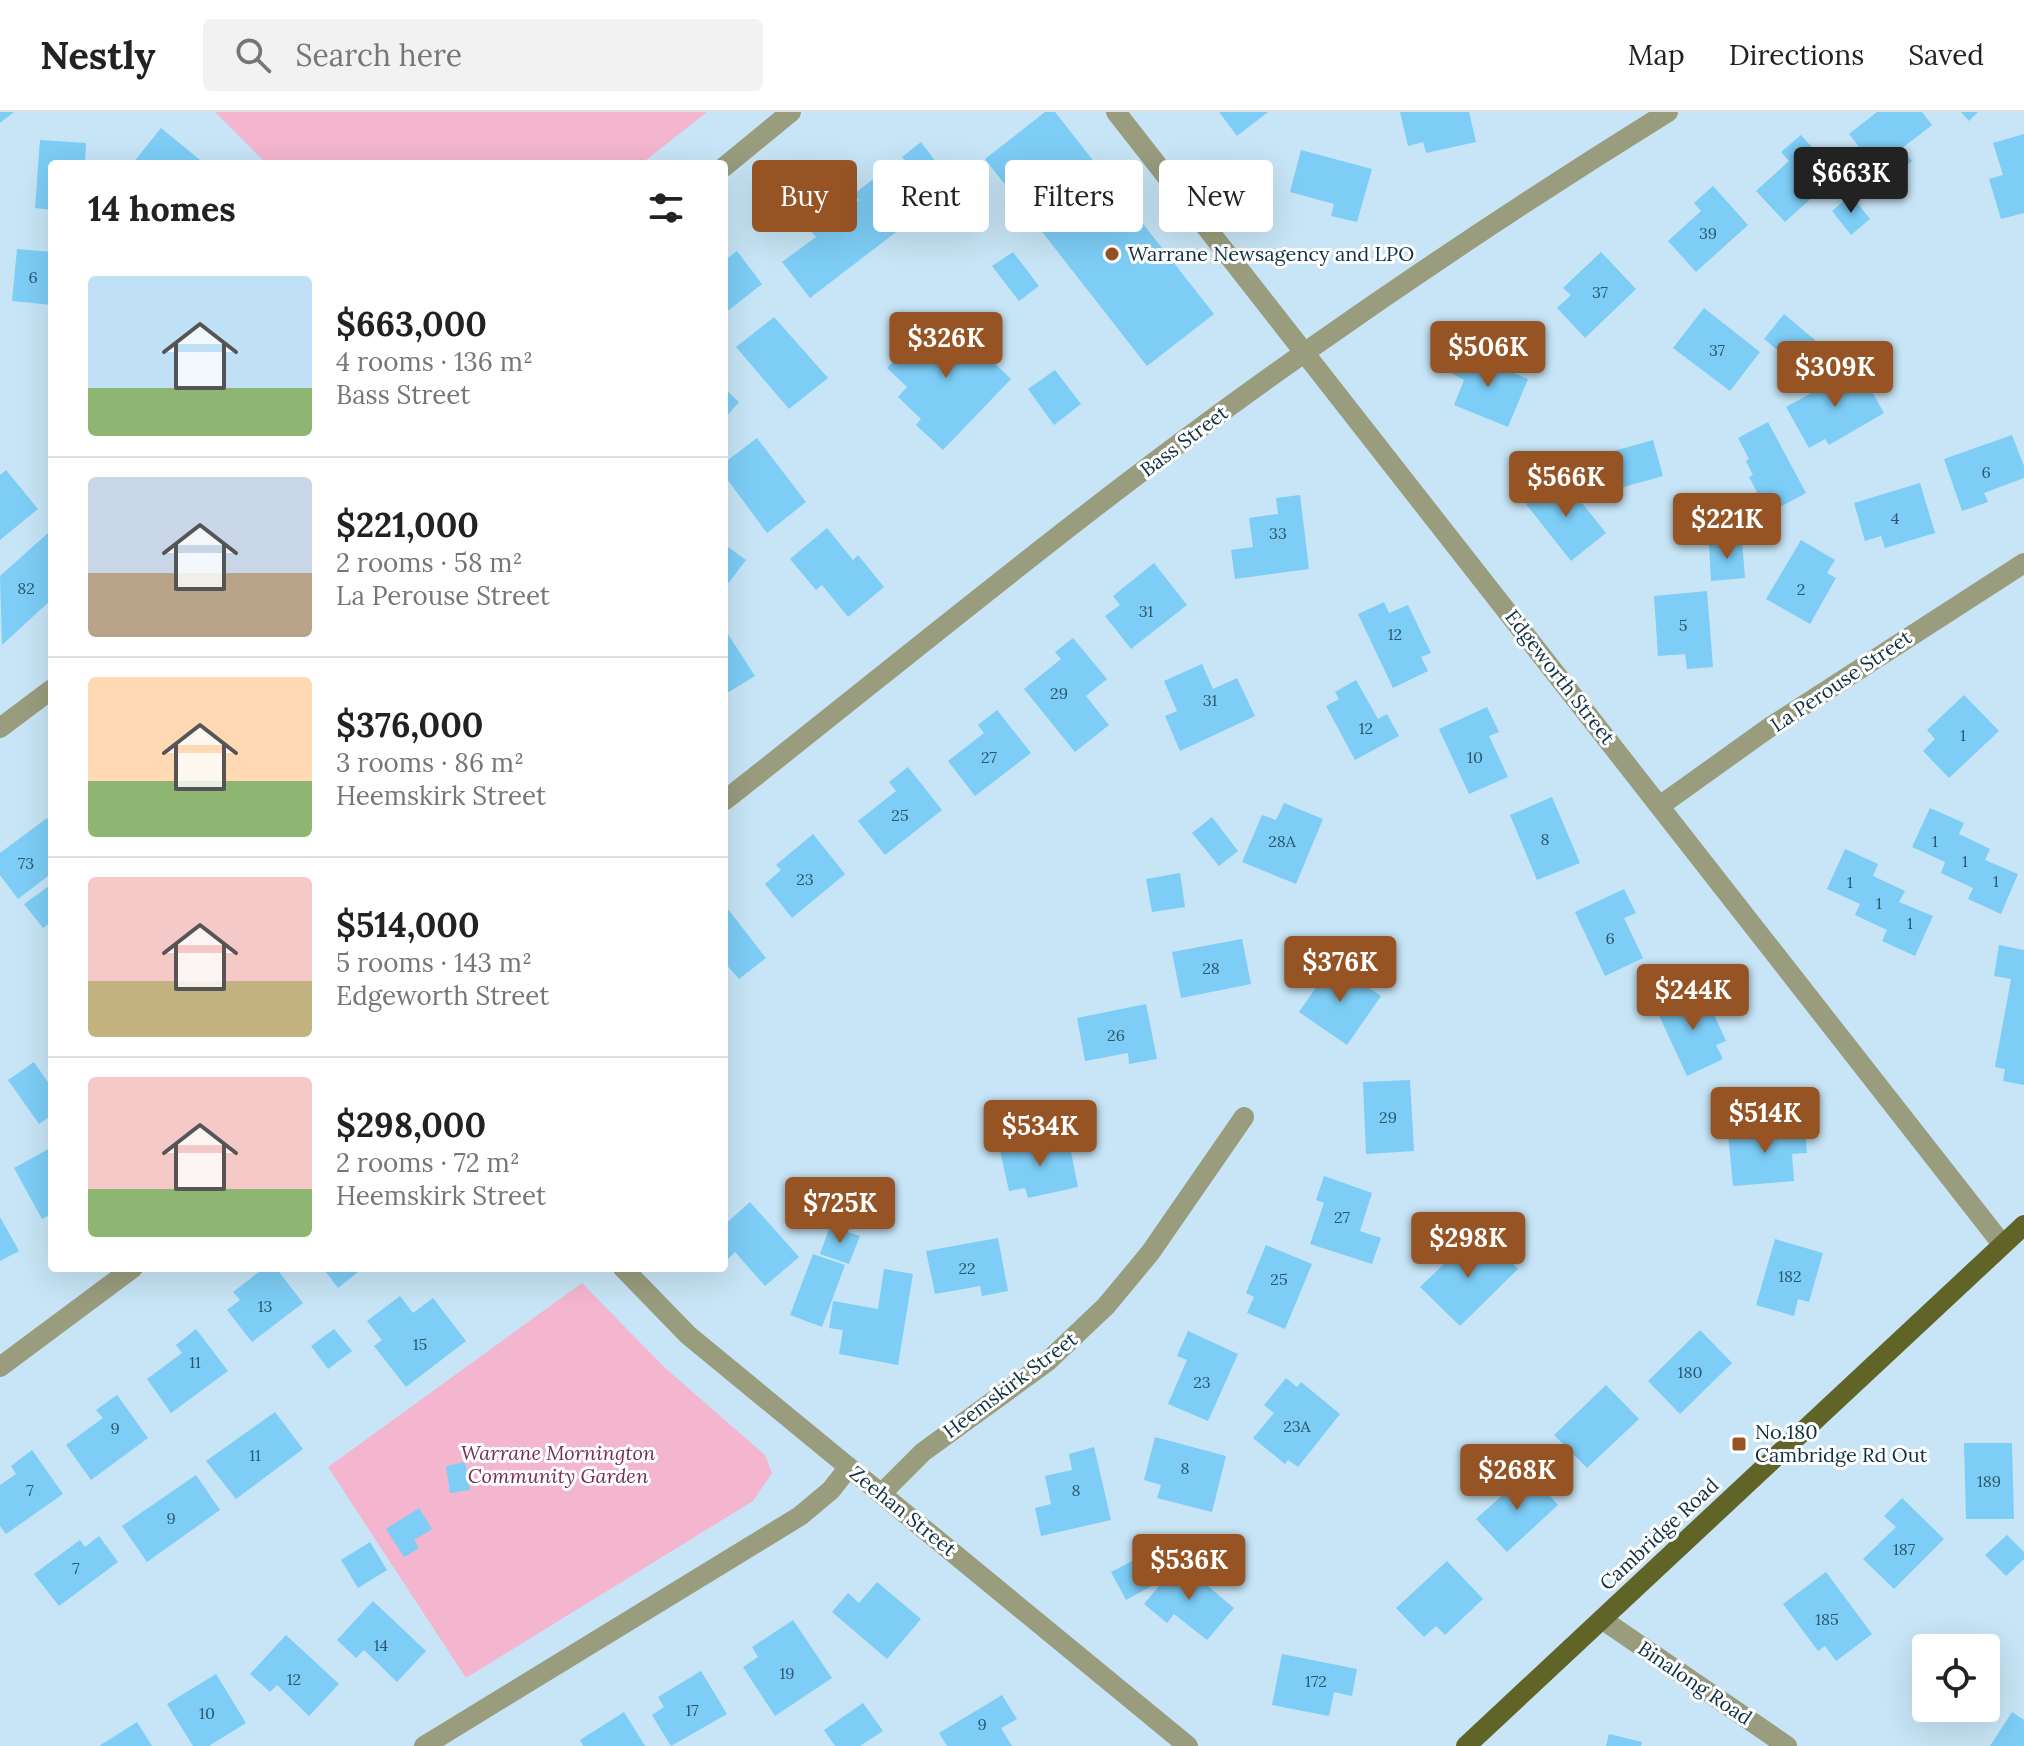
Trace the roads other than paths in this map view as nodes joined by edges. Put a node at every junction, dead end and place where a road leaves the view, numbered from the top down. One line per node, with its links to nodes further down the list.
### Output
1 (791, 112): 4 (street)
2 (1116, 112): 5 (street, Edgeworth Street)
3 (1668, 112): 5 (street, Bass Street)
4 (728, 164)
5 (1303, 353): 9 (street, Bass Street); 10 (street, Edgeworth Street)
6 (2024, 563): 10 (street, La Perouse Street)
7 (48, 692): 8 (street)
8 (0, 728)
9 (728, 798)
10 (1661, 805): 13 (street, Edgeworth Street)
11 (1244, 1117): 18 (street, Heemskirk Street)
12 (2024, 1225): 13 (main road, Cambridge Road)
13 (2002, 1244): 19 (main road, Cambridge Road)
14 (128, 1272): 16 (street)
15 (627, 1272): 17 (street, Zeehan Street)
16 (0, 1367)
17 (849, 1467): 18 (street, Zeehan Street); 20 (street)
18 (882, 1493): 21 (street, Zeehan Street)
19 (1603, 1620): 22 (main road, Cambridge Road); 23 (street, Binalong Road)
20 (424, 1746)
21 (1188, 1746)
22 (1466, 1746)
23 (1787, 1746)

